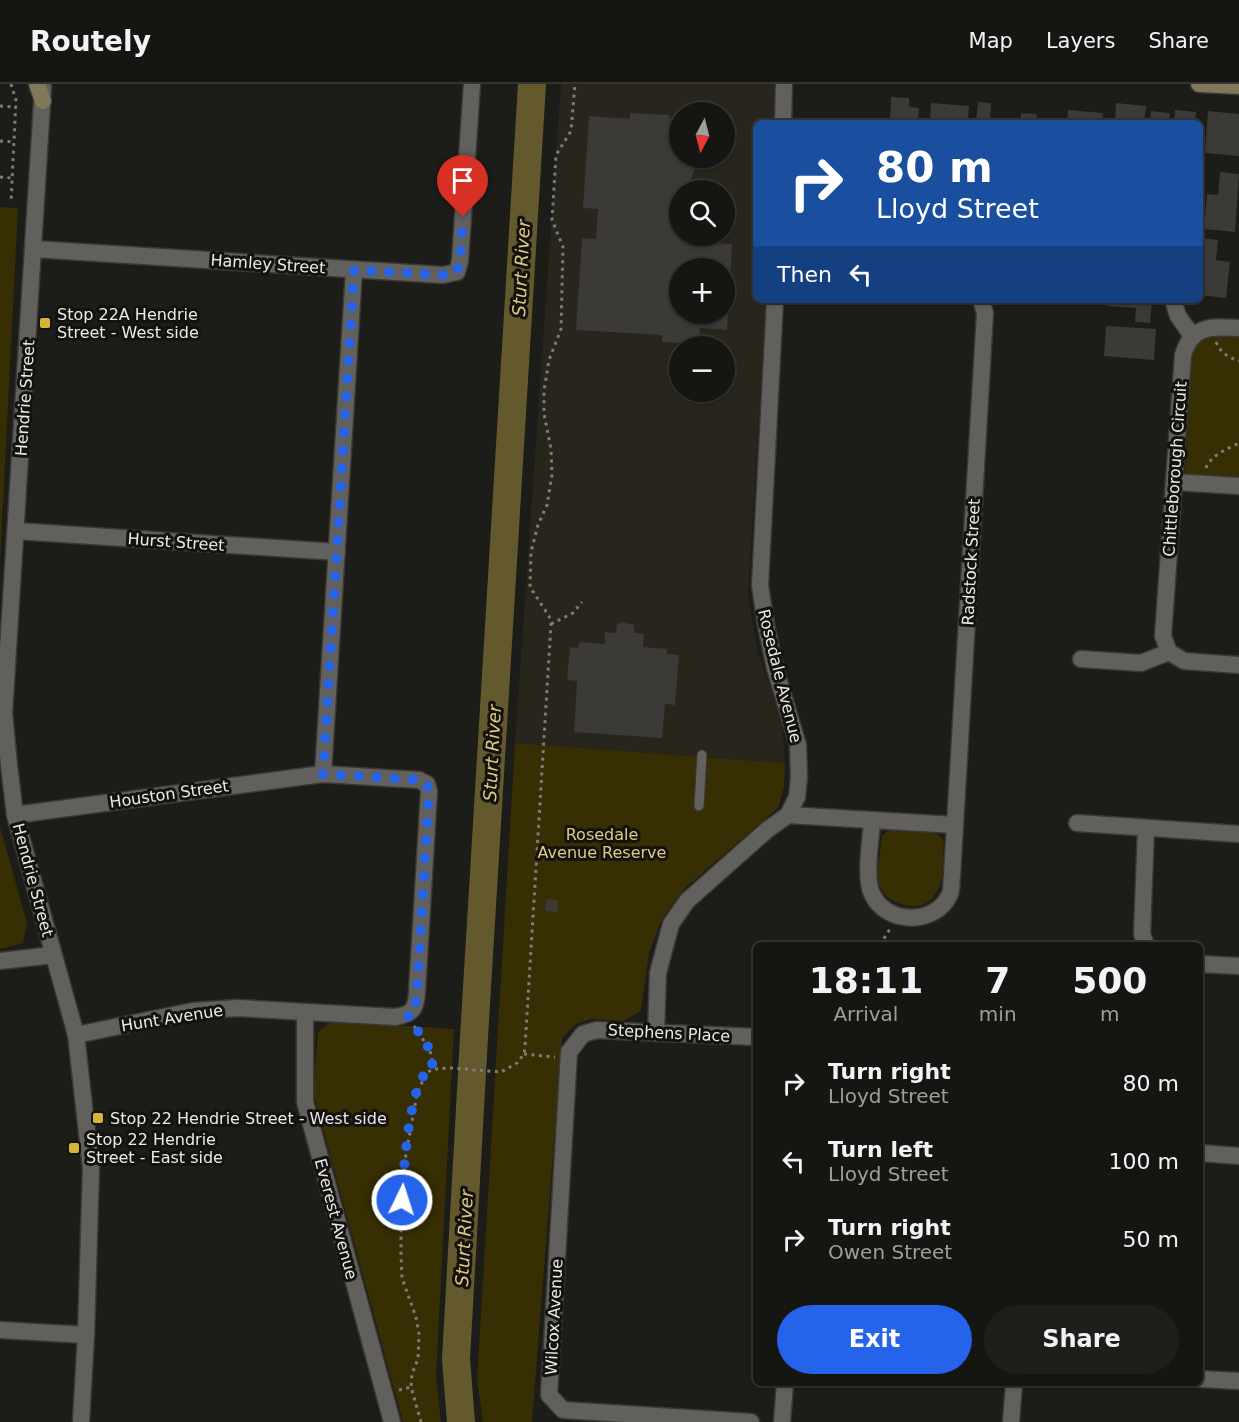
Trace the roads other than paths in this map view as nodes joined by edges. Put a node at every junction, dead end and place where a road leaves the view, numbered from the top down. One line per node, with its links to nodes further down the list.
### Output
1 (37, 84): 6 (main road)
2 (472, 84): 9 (street, Hamley Street)
3 (784, 84): 7 (street)
4 (1199, 84): 5 (main road)
5 (1239, 86)
6 (43, 92): 8 (street, Hendrie Street)
7 (783, 120)
8 (34, 249): 9 (street, Hamley Street); 17 (street, Hendrie Street)
9 (354, 270): 18 (street)
10 (775, 303): 26 (street, Rosedale Avenue)
11 (982, 303): 29 (street, Radstock Street)
12 (1174, 303): 14 (street)
13 (1239, 328): 14 (street)
14 (1193, 337): 15 (street, Chittleborough Circuit)
15 (1174, 482): 16 (street); 19 (street, Chittleborough Circuit)
16 (1239, 486)
17 (16, 531): 18 (street, Hurst Street); 25 (street, Hendrie Street)
18 (337, 552): 23 (street)
19 (1169, 652): 20 (street); 21 (street)
20 (1081, 659)
21 (1239, 665)
22 (702, 755): 24 (lane)
23 (323, 774): 25 (street, Houston Street); 38 (street, Houston Street)
24 (699, 806)
25 (15, 815): 33 (street, Hendrie Street)
26 (788, 815): 27 (street); 39 (street)
27 (872, 821): 29 (street); 29 (street, Radstock Street)
28 (1077, 824): 30 (street)
29 (956, 825)
30 (1146, 828): 31 (street); 32 (street)
31 (1239, 834)
32 (1145, 942)
33 (54, 955): 34 (street); 41 (street, Hendrie Street)
34 (0, 961)
35 (1203, 964): 36 (street)
36 (1239, 966)
37 (305, 1012): 38 (street, Hunt Avenue); 41 (street, Hunt Avenue); 52 (street, Everest Avenue)
38 (407, 1014)
39 (656, 1033): 40 (street, Stephens Place); 42 (street, Stephens Place)
40 (583, 1034): 53 (street, Wilcox Avenue)
41 (76, 1035): 46 (street, Hendrie Street)
42 (753, 1037)
43 (1203, 1153): 44 (street)
44 (1239, 1156)
45 (0, 1330): 46 (street)
46 (86, 1335): 51 (street, Hendrie Street)
47 (1203, 1379): 48 (street)
48 (1239, 1381)
49 (785, 1386): 54 (street)
50 (1014, 1386): 55 (street)
51 (81, 1422)
52 (392, 1422)
53 (751, 1422)
54 (782, 1422)
55 (1011, 1422)

